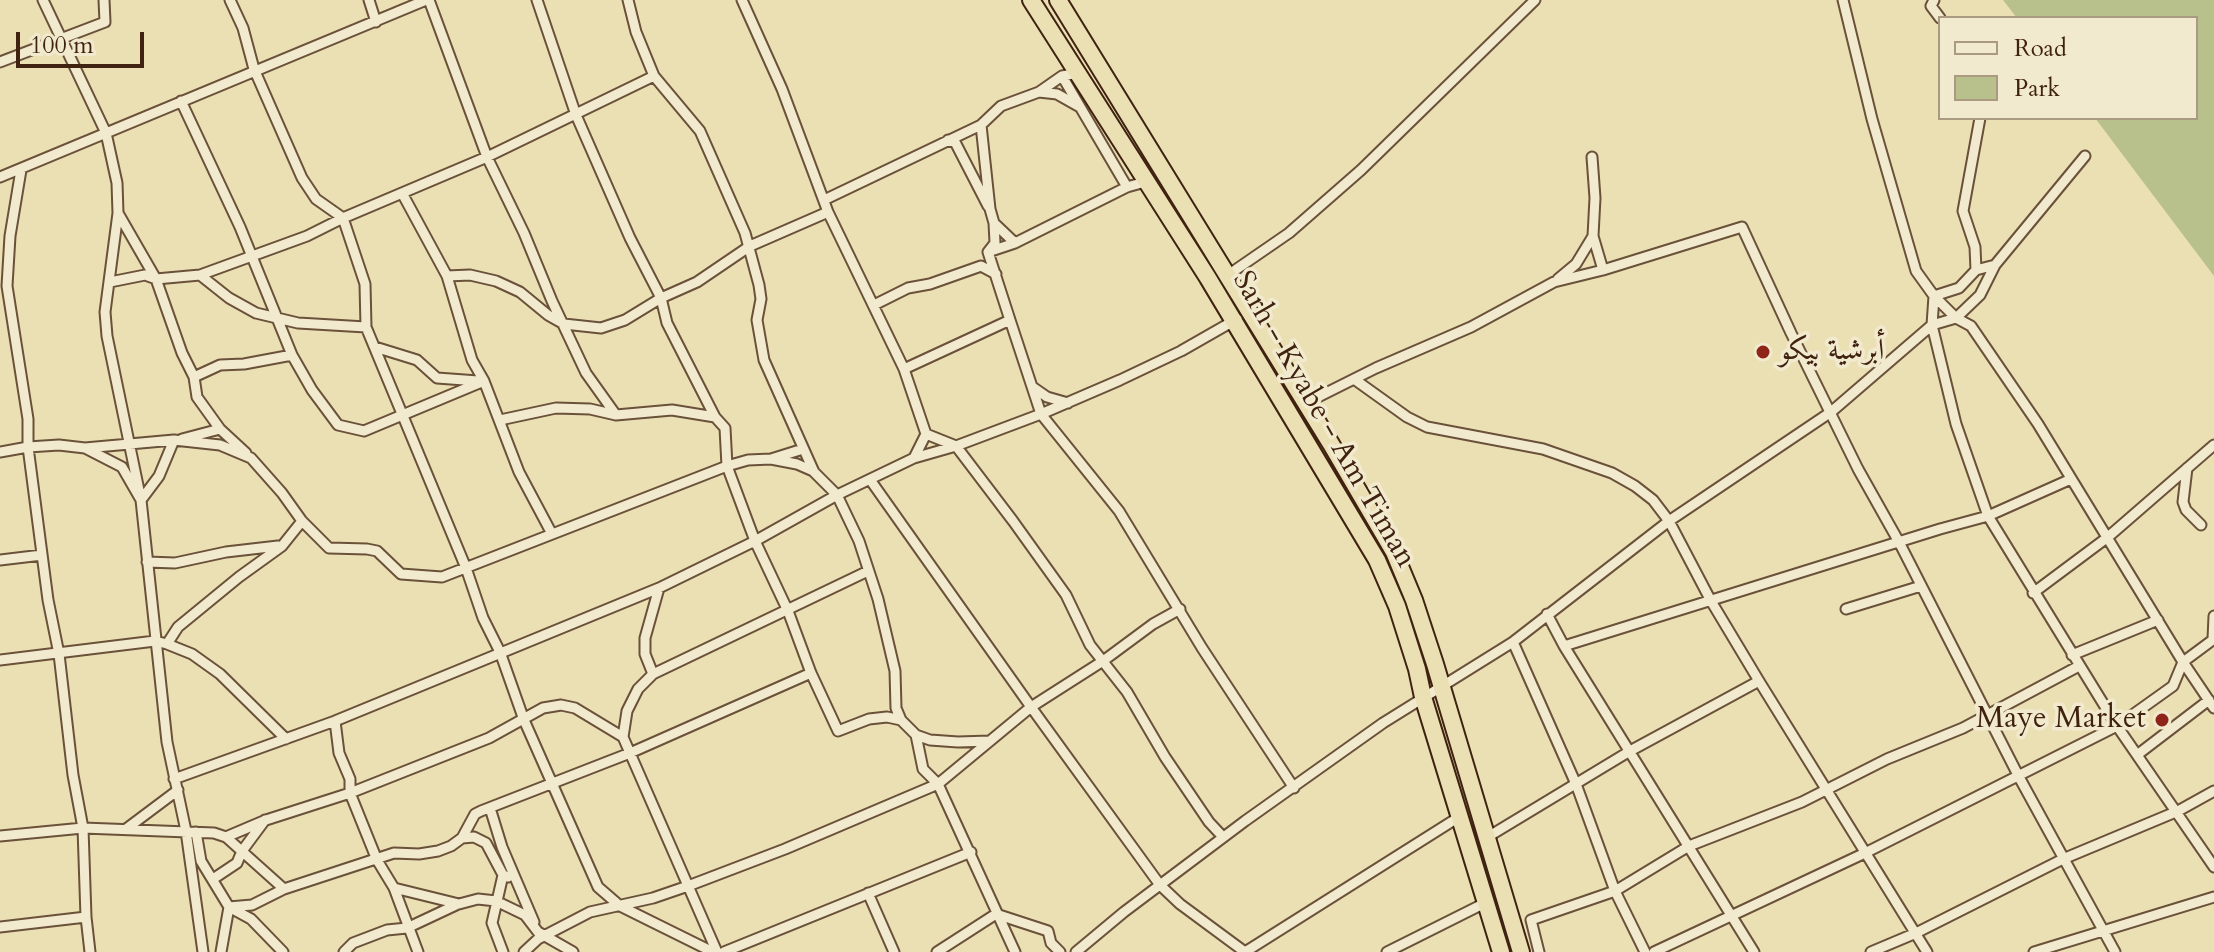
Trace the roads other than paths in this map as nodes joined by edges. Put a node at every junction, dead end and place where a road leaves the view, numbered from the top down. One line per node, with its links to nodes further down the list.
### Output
1 (43, 0): 14 (street)
2 (104, 0): 14 (street)
3 (230, 0): 16 (street)
4 (369, 0): 13 (street)
5 (427, 0): 13 (street); 28 (street)
6 (537, 0): 22 (street)
7 (628, 0): 18 (street)
8 (742, 0): 35 (street)
9 (1031, 0): 17 (highway, Sarh - Kyabe - Am Timan)
10 (1058, 0): 51 (highway, Sarh - Kyabe - Am Timan)
11 (1535, 0): 51 (street)
12 (1843, 0): 58 (street)
13 (376, 22): 16 (street)
14 (62, 39): 15 (street); 25 (street)
15 (0, 62)
16 (254, 69): 20 (street); 39 (street)
17 (1070, 75): 19 (street); 21 (street); 32 (highway, Sarh - Kyabe - Am Timan)
18 (654, 76): 22 (street); 43 (street)
19 (1039, 92): 21 (street); 24 (street)
20 (181, 101): 25 (street); 45 (street)
21 (1081, 108): 33 (street)
22 (576, 115): 28 (street); 59 (street)
23 (1980, 120): 48 (street)
24 (981, 125): 26 (street); 36 (street)
25 (106, 133): 30 (street); 38 (street)
26 (948, 140): 35 (street); 36 (street)
27 (2085, 156): 46 (street)
28 (487, 157): 34 (street); 66 (street)
29 (1592, 157): 41 (street)
30 (21, 170): 31 (street); 90 (street)
31 (0, 177)
32 (1145, 182): 33 (street); 65 (highway, Sarh - Kyabe - Am Timan)
33 (1127, 187): 42 (street)
34 (402, 193): 39 (street); 52 (street)
35 (824, 200): 37 (street)
36 (990, 209): 40 (street)
37 (828, 212): 43 (street); 60 (street)
38 (118, 213): 53 (street); 54 (street)
39 (343, 218): 45 (street); 68 (street)
40 (994, 223): 42 (street); 44 (street)
41 (1593, 236): 47 (street); 55 (street)
42 (1015, 243): 44 (street)
43 (750, 246): 59 (street); 92 (street)
44 (988, 252): 49 (street)
45 (251, 256): 50 (street); 63 (street)
46 (1995, 265): 48 (street); 57 (street)
47 (1603, 270): 55 (street); 78 (street)
48 (1976, 270): 56 (street)
49 (996, 274): 60 (street); 64 (street)
50 (200, 275): 53 (street); 63 (street)
51 (1228, 275): 61 (highway, Sarh - Kyabe - Am Timan)
52 (447, 276): 66 (street); 74 (street)
53 (156, 279): 54 (street); 72 (street)
54 (110, 282): 87 (street)
55 (1554, 282): 73 (street)
56 (1959, 288): 57 (street); 58 (street)
57 (1980, 295): 62 (street)
58 (1934, 296): 62 (street); 67 (street)
59 (661, 298): 66 (street); 82 (street)
60 (874, 305): 71 (street)
61 (1250, 311): 65 (street); 77 (highway, Sarh - Kyabe - Am Timan)
62 (1956, 318): 67 (street); 100 (street)
63 (280, 320): 68 (street); 70 (street)
64 (1010, 320): 71 (street); 75 (street)
65 (1234, 321): 76 (street); 145 (highway, Sarh - Kyabe - Am Timan)
66 (564, 324): 81 (street)
67 (1932, 325): 78 (street); 104 (street)
68 (366, 327): 69 (street)
69 (375, 347): 74 (street); 80 (street)
70 (292, 355): 72 (street); 80 (street)
71 (904, 369): 85 (street)
72 (194, 377): 84 (street)
73 (1354, 379): 77 (street); 106 (street)
74 (484, 381): 80 (street); 83 (street)
75 (1032, 386): 76 (street); 79 (street)
76 (1068, 403): 79 (street)
77 (1306, 403): 144 (highway, Sarh - Kyabe - Am Timan)
78 (1831, 412): 106 (street); 111 (street)
79 (1041, 414): 89 (street); 122 (street)
80 (402, 415): 116 (street)
81 (616, 415): 82 (street); 83 (street)
82 (715, 417): 97 (street)
83 (500, 420): 108 (street)
84 (220, 429): 86 (street); 94 (street)
85 (926, 434): 89 (street); 95 (street)
86 (174, 440): 87 (street); 94 (street); 103 (street)
87 (129, 442): 91 (street); 103 (street)
88 (2214, 445): 98 (street)
89 (956, 446): 95 (street); 137 (street)
90 (28, 447): 91 (street); 93 (street); 113 (street)
91 (85, 448): 103 (street)
92 (803, 449): 96 (street); 99 (street)
93 (0, 452)
94 (251, 458): 105 (street)
95 (914, 458): 101 (street)
96 (771, 459): 97 (street); 99 (street)
97 (727, 466): 108 (street); 110 (street)
98 (2187, 468): 107 (street); 109 (street)
99 (814, 472): 102 (street)
100 (2071, 479): 104 (street); 109 (street)
101 (871, 481): 102 (street); 147 (street)
102 (837, 495): 110 (street); 117 (street)
103 (141, 500): 115 (street)
104 (1988, 516): 111 (street); 120 (street)
105 (302, 521): 112 (street); 116 (street)
106 (1669, 521): 121 (street); 125 (street)
107 (2201, 525)
108 (552, 534): 116 (street)
109 (2108, 537): 120 (street); 127 (street)
110 (755, 541): 119 (street); 124 (street)
111 (1899, 542): 118 (street); 121 (street)
112 (282, 546): 115 (street); 131 (street)
113 (42, 555): 114 (street); 134 (street)
114 (0, 560)
115 (147, 562): 129 (street)
116 (466, 568): 133 (street)
117 (868, 571): 124 (street); 148 (street)
118 (1921, 586): 123 (street); 149 (street)
119 (659, 588): 133 (street); 141 (street)
120 (2033, 593): 135 (street)
121 (1711, 601): 132 (street); 142 (street)
122 (1180, 609): 137 (street); 167 (street)
123 (1846, 609)
124 (788, 611): 140 (street); 141 (street)
125 (1547, 614): 130 (street); 132 (street)
126 (2214, 616): 128 (street)
127 (2158, 620): 135 (street); 138 (street)
128 (2214, 639): 138 (street)
129 (155, 641): 131 (street); 134 (street); 163 (street)
130 (1513, 642): 144 (street); 166 (street)
131 (167, 644): 157 (street)
132 (1564, 646): 159 (street)
133 (500, 652): 151 (street); 153 (street)
134 (59, 654): 136 (street); 176 (street)
135 (2072, 655): 139 (street)
136 (0, 660)
137 (1103, 661): 147 (street); 181 (street)
138 (2183, 662): 146 (street); 154 (street)
139 (2079, 666): 149 (street); 154 (street)
140 (811, 673): 150 (street); 160 (street)
141 (653, 674): 156 (street)
142 (1759, 681): 159 (street); 169 (street)
143 (2214, 685): 146 (street)
144 (1442, 688): 145 (street); 183 (highway, Sarh - Kyabe - Am Timan)
145 (1423, 697): 167 (street); 174 (highway, Sarh - Kyabe - Am Timan)
146 (2208, 700): 161 (street)
147 (1031, 707): 158 (street); 196 (street)
148 (896, 708): 150 (street); 152 (street)
149 (1988, 714): 162 (street); 169 (street)
150 (887, 717): 152 (street)
151 (524, 720): 156 (street); 164 (street); 171 (street)
152 (901, 720): 155 (street)
153 (335, 721): 157 (street); 171 (street)
154 (2117, 726): 161 (street); 162 (street)
155 (916, 735): 158 (street); 165 (street)
156 (623, 737): 160 (street)
157 (286, 739): 163 (street)
158 (990, 741): 165 (street)
159 (1630, 751): 166 (street); 185 (street)
160 (630, 753): 164 (street); 197 (street)
161 (2137, 755): 173 (street)
162 (2019, 777): 189 (street); 190 (street)
163 (174, 779): 168 (street)
164 (552, 781): 172 (street); 198 (street)
165 (938, 784): 188 (street); 197 (street)
166 (1576, 784): 183 (street); 201 (street)
167 (1294, 788): 181 (street)
168 (178, 790): 177 (street); 178 (street)
169 (1828, 790): 185 (street); 189 (street)
170 (2214, 791): 173 (street)
171 (350, 793): 175 (street); 191 (street)
172 (490, 808): 182 (street); 186 (street)
173 (2178, 811): 190 (street); 192 (street)
174 (1459, 817): 205 (highway, Sarh - Kyabe - Am Timan); 234 (street)
175 (266, 820): 180 (street); 187 (street)
176 (83, 828): 177 (street); 179 (street); 212 (street)
177 (125, 830): 178 (street)
178 (191, 832): 180 (street); 194 (street); 219 (street)
179 (0, 836)
180 (226, 837): 187 (street)
181 (1223, 837): 196 (street)
182 (462, 838): 184 (street); 191 (street)
183 (1486, 838): 237 (highway, Sarh - Kyabe - Am Timan)
184 (486, 843): 186 (street); 193 (street)
185 (1689, 846): 201 (street); 211 (street)
186 (502, 847): 193 (street); 195 (street)
187 (242, 851): 194 (street); 200 (street)
188 (971, 852): 202 (street); 210 (street)
189 (1865, 853): 211 (street); 216 (street)
190 (2063, 859): 215 (street); 216 (street)
191 (377, 860): 199 (street); 200 (street)
192 (2214, 867)
193 (500, 871): 195 (street); 204 (street)
194 (213, 879): 208 (street)
195 (518, 881): 217 (street)
196 (1160, 885): 233 (street); 234 (street)
197 (688, 886): 207 (street); 227 (street)
198 (598, 887): 207 (street); 209 (street)
199 (394, 888): 206 (street); 214 (street)
200 (284, 889): 208 (street)
201 (1615, 891): 238 (street); 239 (street)
202 (868, 893): 228 (street); 229 (street)
203 (2214, 897): 215 (street)
204 (496, 901): 206 (street); 217 (street); 224 (street)
205 (1485, 903): 235 (street); 236 (highway, Sarh - Kyabe - Am Timan)
206 (459, 904): 214 (street)
207 (620, 906): 209 (street); 227 (street)
208 (229, 907): 220 (street); 221 (street)
209 (596, 910): 217 (street)
210 (996, 914): 230 (street); 231 (street); 232 (street)
211 (1732, 914): 240 (street); 241 (street)
212 (86, 917): 213 (street); 218 (street)
213 (0, 927)
214 (407, 928): 222 (street); 223 (street)
215 (2102, 930): 244 (street); 245 (street)
216 (1916, 933): 242 (street); 243 (street)
217 (542, 934): 225 (street); 226 (street)
218 (90, 952)
219 (203, 952)
220 (221, 952)
221 (283, 952)
222 (344, 952)
223 (418, 952)
224 (503, 952)
225 (524, 952)
226 (573, 952)
227 (715, 952)
228 (724, 952)
229 (894, 952)
230 (937, 952)
231 (1015, 952)
232 (1060, 952)
233 (1076, 952)
234 (1245, 952)
235 (1387, 952)
236 (1501, 952)
237 (1521, 952)
238 (1539, 952)
239 (1645, 952)
240 (1654, 952)
241 (1754, 952)
242 (1871, 952)
243 (1927, 952)
244 (2034, 952)
245 (2115, 952)

